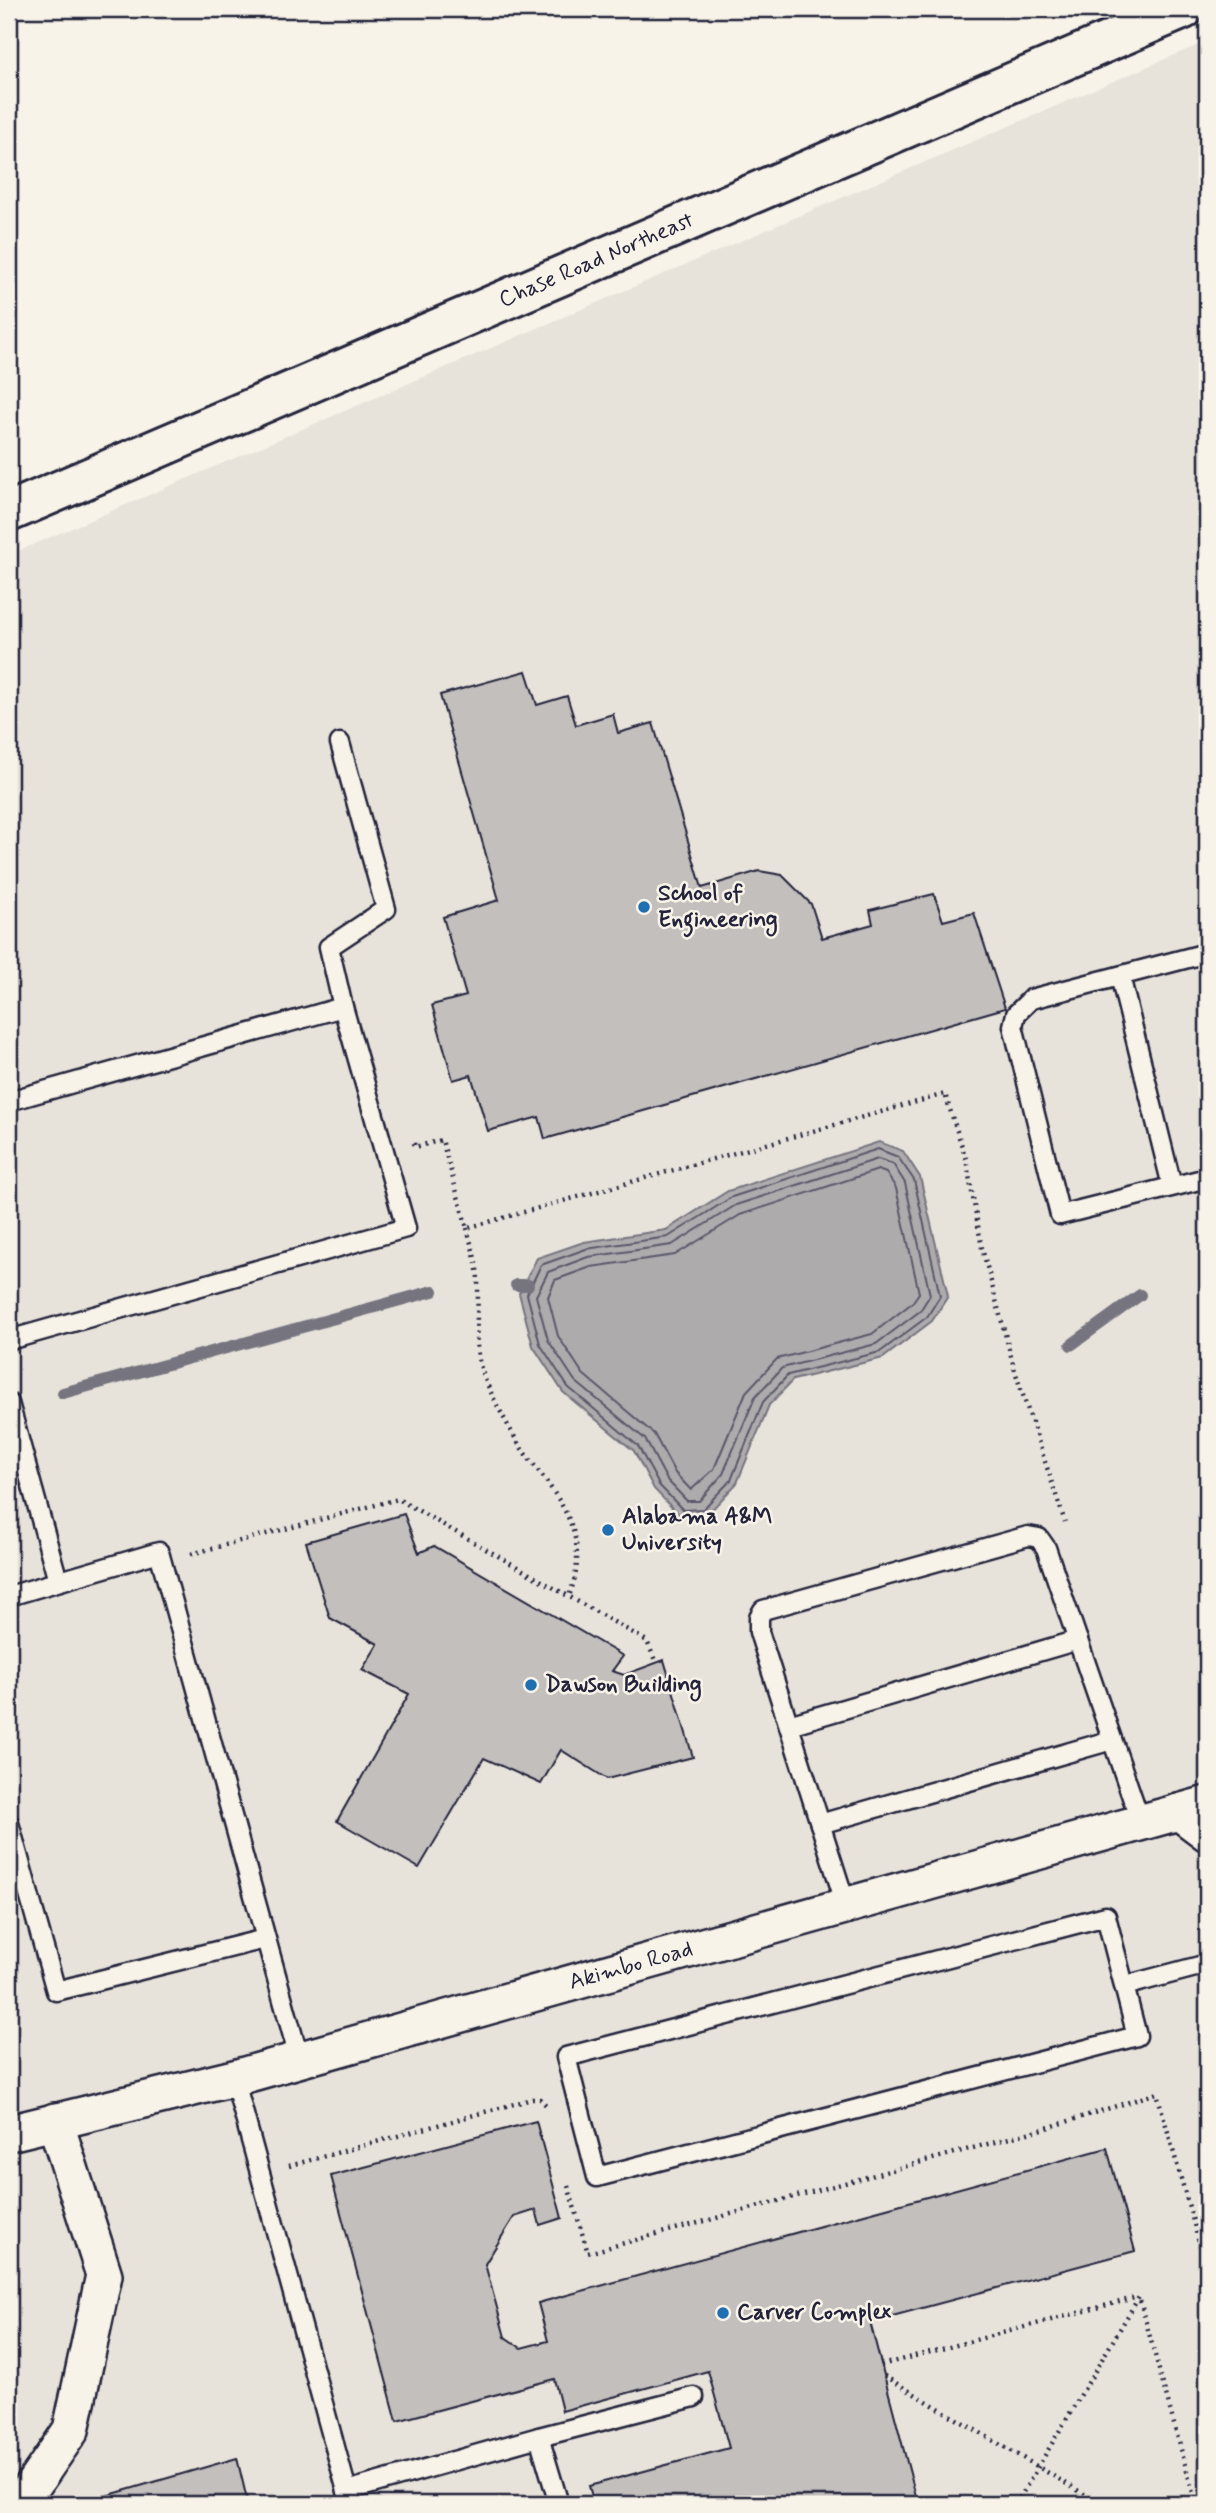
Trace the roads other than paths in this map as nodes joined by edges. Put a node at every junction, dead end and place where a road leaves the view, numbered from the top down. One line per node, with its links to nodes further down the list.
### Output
1 (1184, 9): 2 (street, Chase Road Northeast)
2 (9, 512)
3 (340, 743): 6 (lane)
4 (1207, 953): 5 (lane)
5 (1120, 976): 9 (lane); 9 (lane)
6 (343, 1007): 7 (lane); 10 (lane)
7 (9, 1101)
8 (1207, 1178): 9 (lane)
9 (1172, 1186)
10 (9, 1340)
11 (9, 1403): 12 (lane)
12 (58, 1581): 13 (lane); 23 (lane)
13 (9, 1596)
14 (1078, 1640): 15 (lane); 15 (lane); 16 (lane)
15 (789, 1726): 20 (lane)
16 (1112, 1740): 19 (lane); 20 (lane)
17 (1193, 1808): 19 (street, Akimbo Road); 21 (street)
18 (9, 1823): 23 (lane)
19 (1141, 1823): 22 (street, Akimbo Road)
20 (820, 1824): 22 (lane)
21 (1207, 1833)
22 (846, 1905): 26 (street, Akimbo Road)
23 (265, 1939): 26 (lane)
24 (1207, 1964): 25 (lane)
25 (1124, 1986): 25 (lane)
26 (299, 2058): 27 (street, Akimbo Road)
27 (234, 2078): 28 (street, Akimbo Road); 32 (lane)
28 (55, 2121): 29 (street, Akimbo Road); 33 (street)
29 (9, 2133)
30 (694, 2397): 31 (lane)
31 (539, 2437): 32 (lane); 34 (lane)
32 (349, 2498)
33 (20, 2504)
34 (559, 2504)

